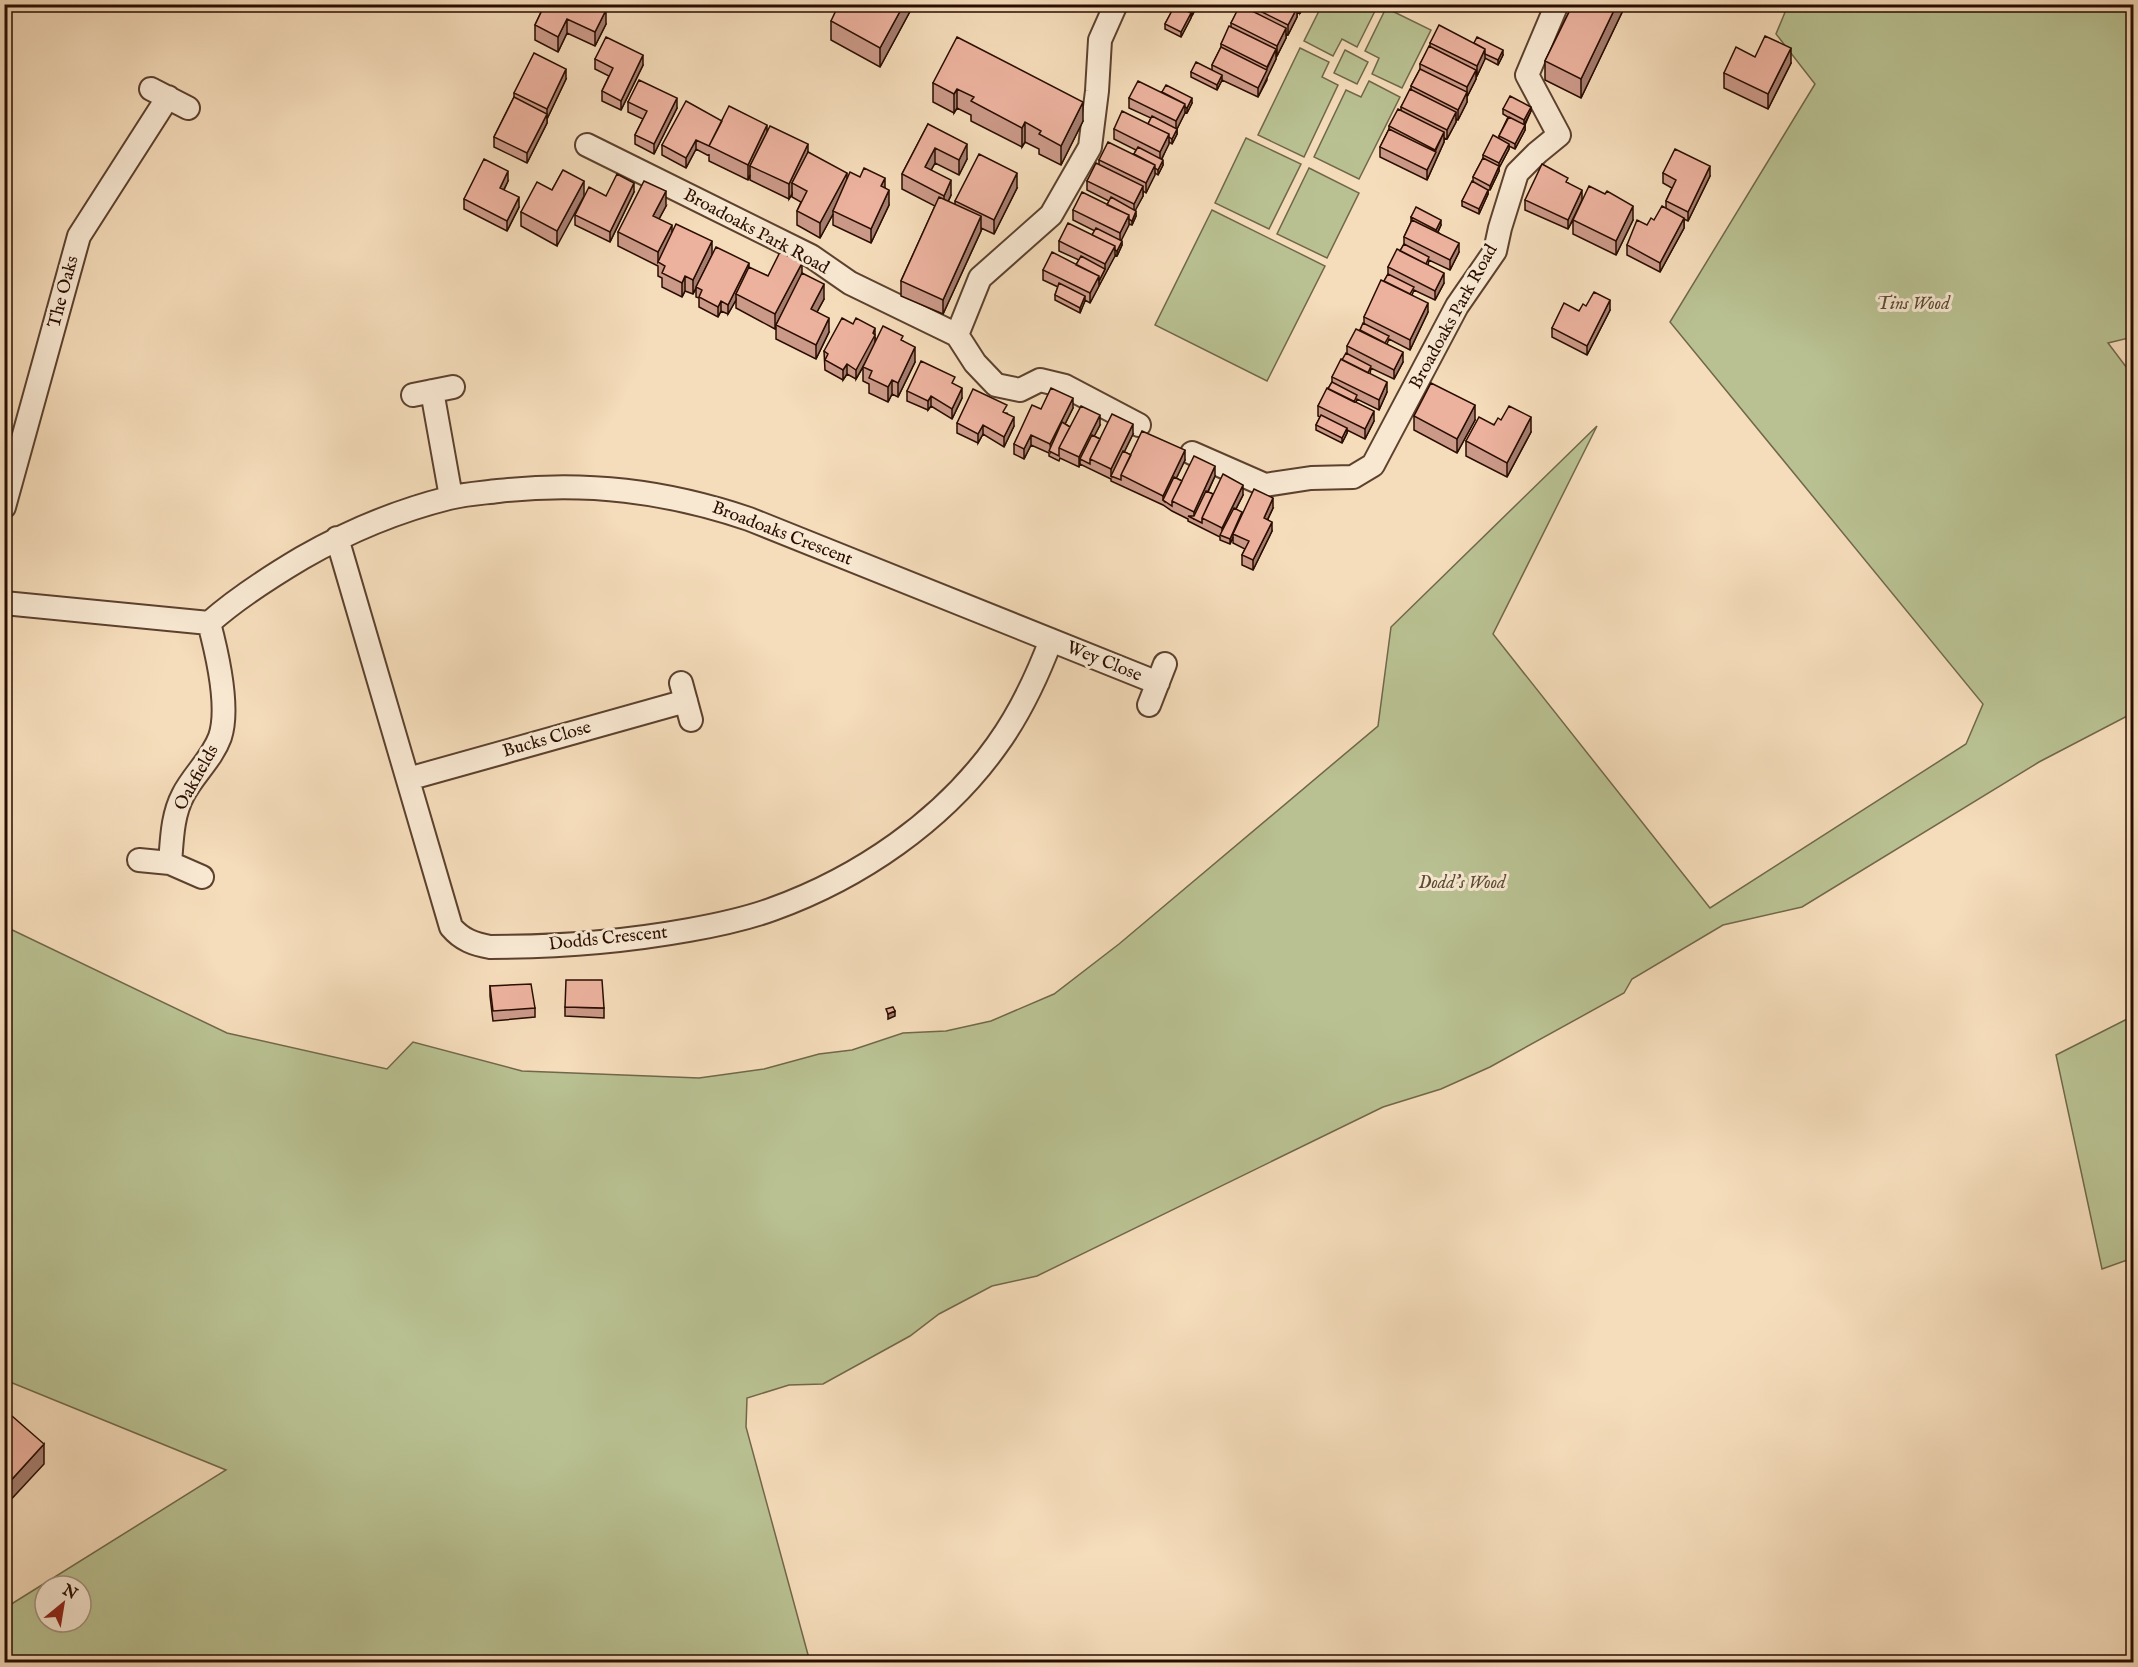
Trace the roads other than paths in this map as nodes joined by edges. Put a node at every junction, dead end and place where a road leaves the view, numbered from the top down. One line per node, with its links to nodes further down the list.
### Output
1 (1116, 4): 5 (street)
2 (1557, 4): 8 (street, Broadoaks Park Road)
3 (188, 108): 10 (street, The Oaks)
4 (587, 145): 5 (street, Broadoaks Park Road)
5 (957, 335): 7 (street)
6 (432, 391): 9 (street)
7 (1139, 425)
8 (1192, 453)
9 (451, 497): 11 (street, Broadoaks Crescent); 14 (street, Broadoaks Crescent)
10 (4, 507)
11 (337, 538): 13 (street, Broadoaks Crescent); 17 (street, Dodds Crescent)
12 (4, 603): 13 (street)
13 (209, 623): 19 (street, Oakfields)
14 (1051, 640): 16 (street, Wey Close); 17 (street, Dodds Crescent)
15 (686, 702): 17 (street, Bucks Close)
16 (1149, 705)
17 (408, 779)
18 (139, 860): 19 (street)
19 (170, 863): 20 (street)
20 (202, 878)

